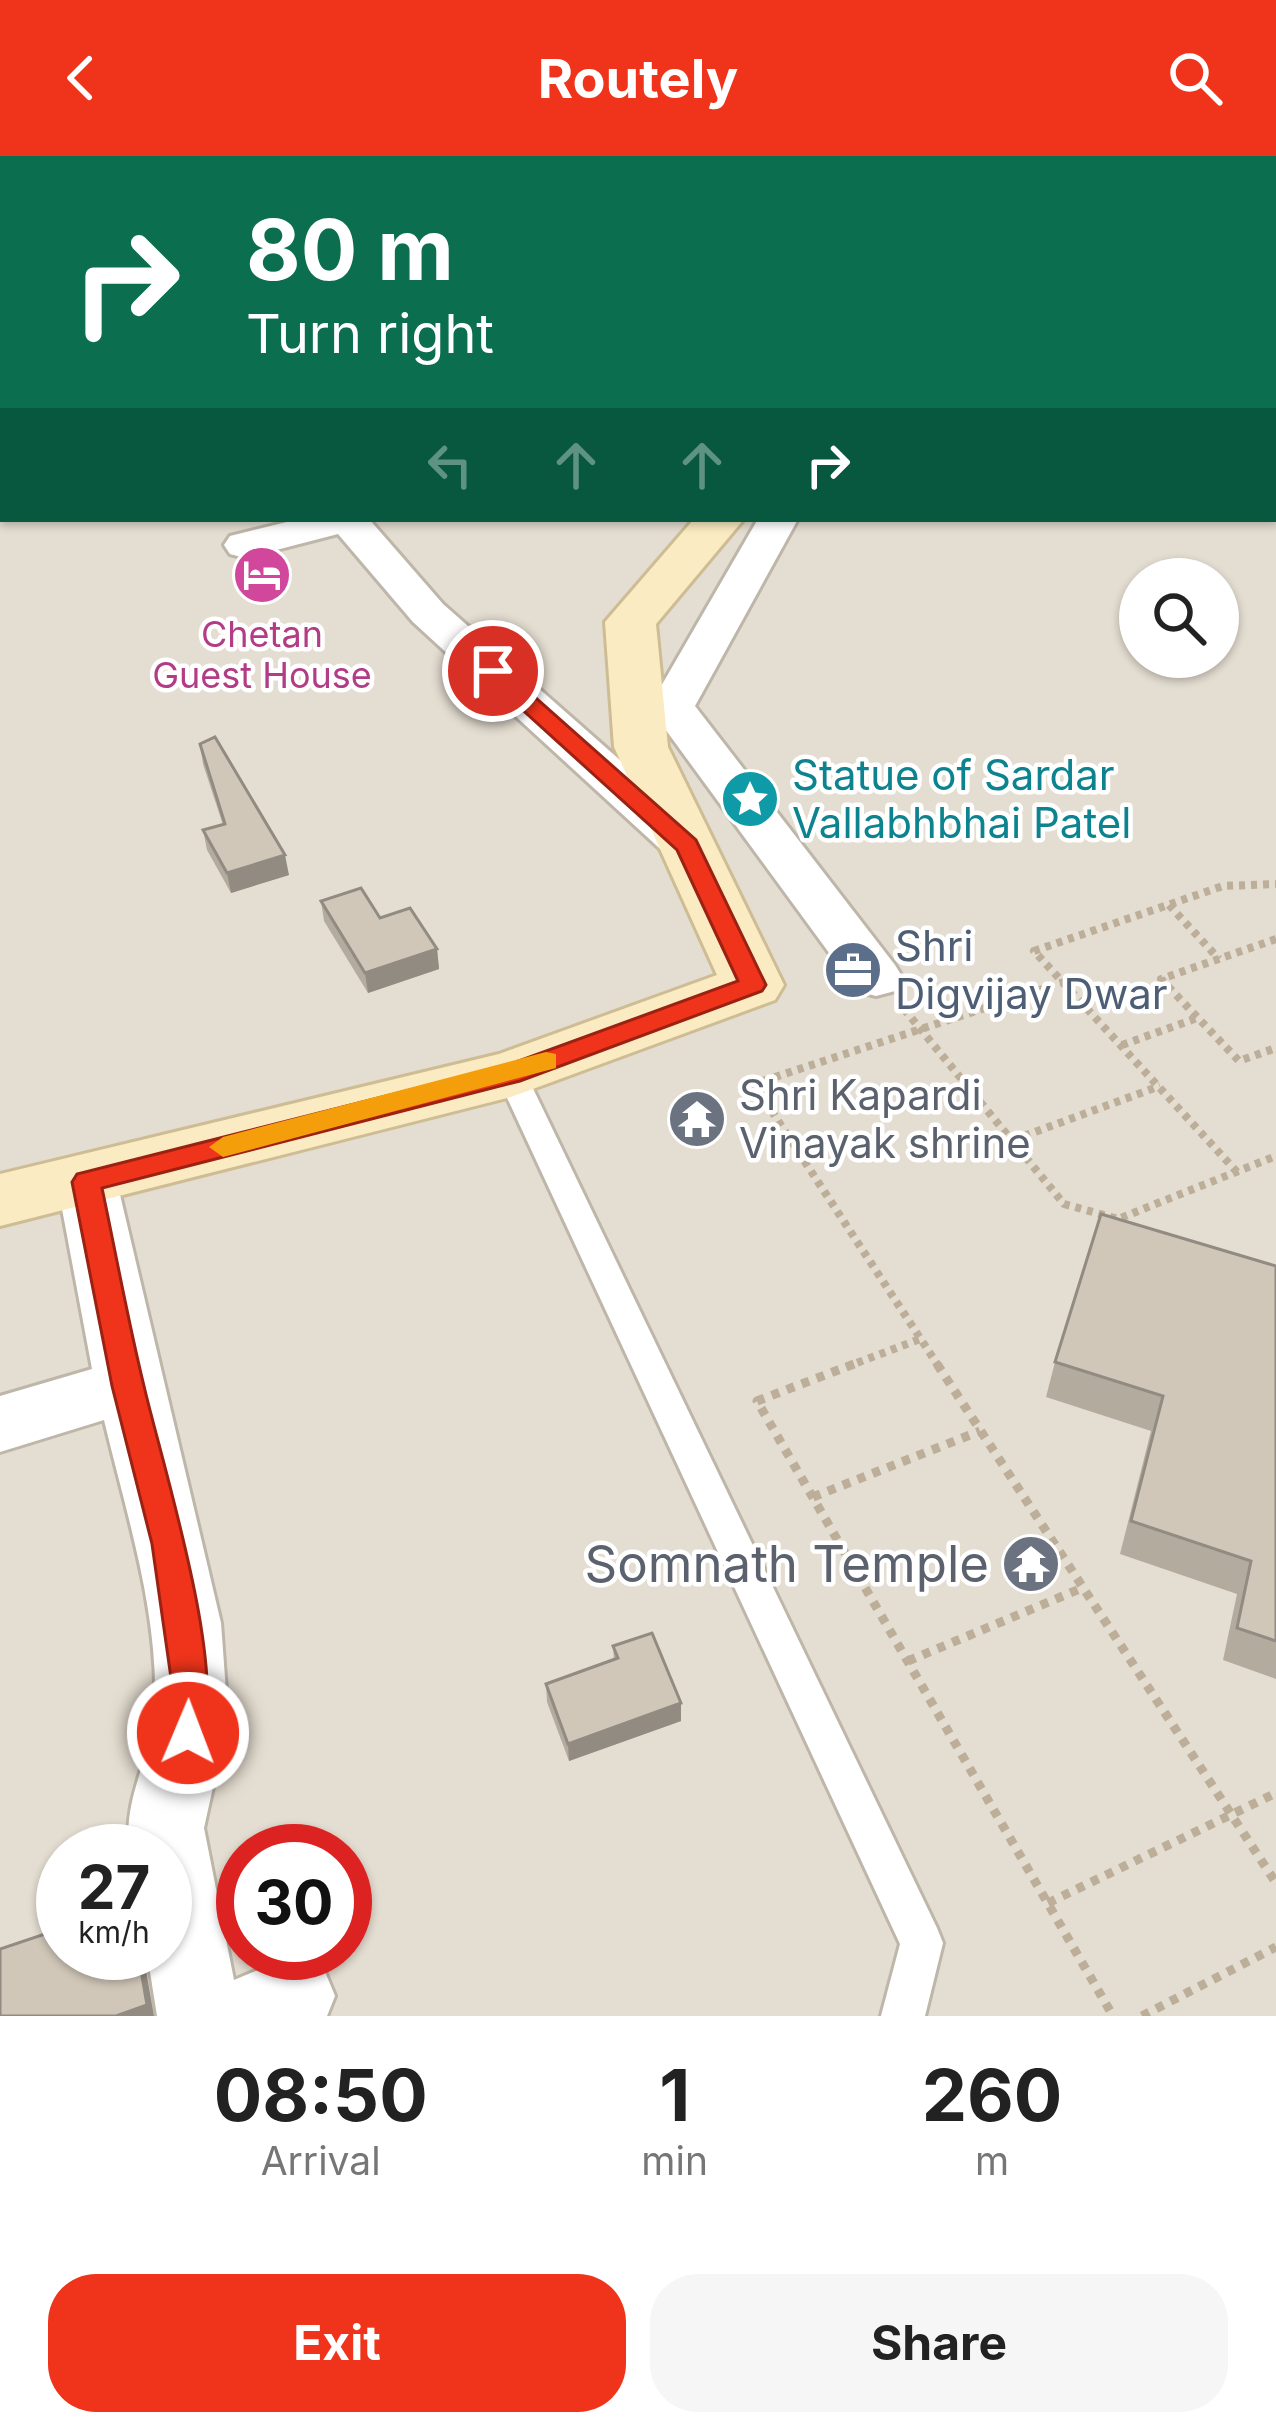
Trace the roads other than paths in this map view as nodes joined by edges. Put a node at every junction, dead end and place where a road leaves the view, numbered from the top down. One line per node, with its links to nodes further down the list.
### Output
1 (335, 522): 5 (street)
2 (350, 522): 6 (street)
3 (717, 522): 6 (street)
4 (776, 522): 7 (street)
5 (245, 545)
6 (687, 846): 8 (street)
7 (876, 978)
8 (511, 1074): 9 (street); 14 (lane)
9 (87, 1182): 10 (street); 11 (street)
10 (0, 1200)
11 (128, 1386): 12 (street); 13 (street)
12 (0, 1424)
13 (199, 2016)
14 (903, 2016)

